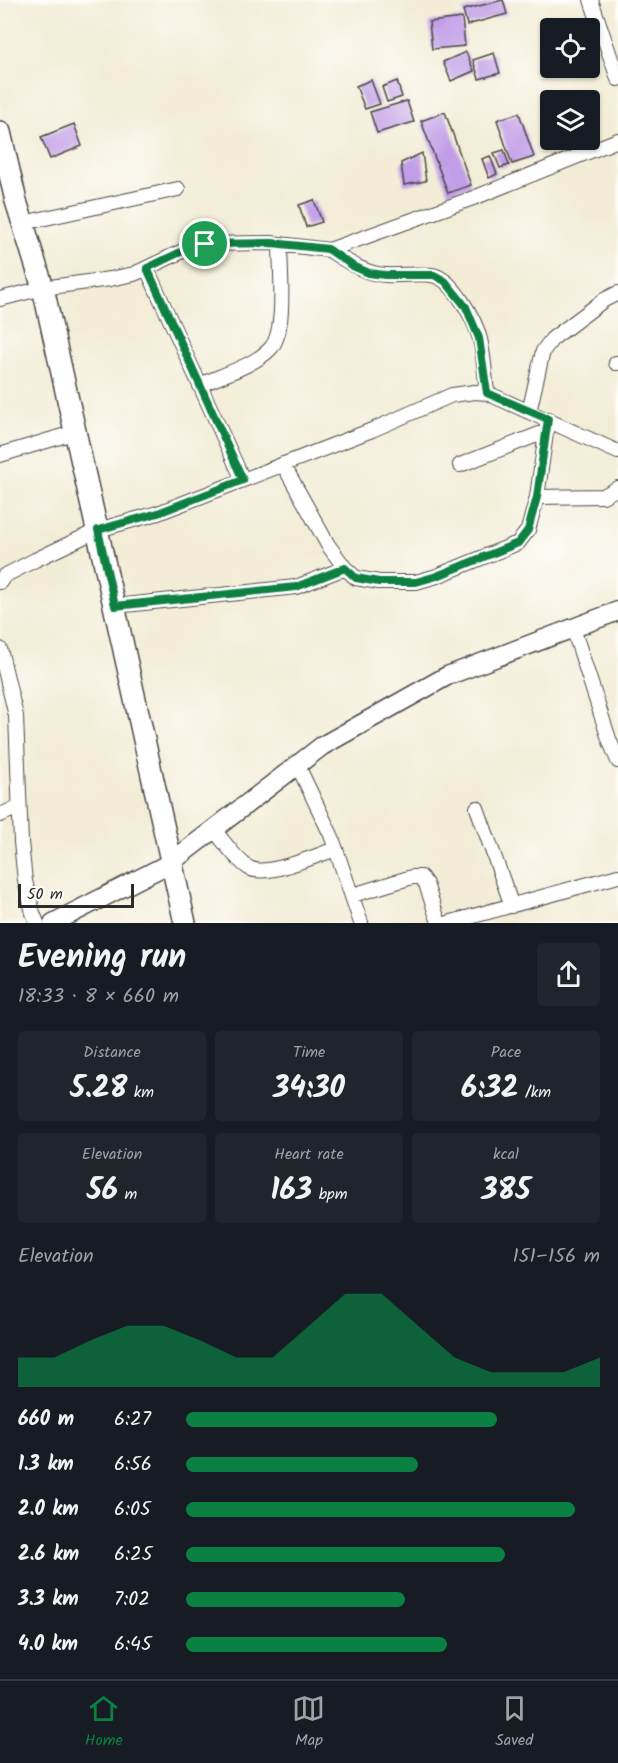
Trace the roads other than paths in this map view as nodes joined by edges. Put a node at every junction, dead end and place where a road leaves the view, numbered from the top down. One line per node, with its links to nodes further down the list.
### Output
1 (591, 0): 2 (street)
2 (618, 79)
3 (0, 132): 6 (main road)
4 (618, 140): 9 (street)
5 (178, 189): 7 (street)
6 (8, 201): 7 (main road)
7 (23, 223): 11 (main road)
8 (280, 244): 9 (street); 10 (street); 14 (street)
9 (328, 249): 15 (street)
10 (147, 268): 11 (street); 14 (street)
11 (43, 288): 13 (street); 18 (main road)
12 (618, 293): 16 (street)
13 (0, 299)
14 (200, 385): 23 (street)
15 (487, 393): 16 (street); 21 (street)
16 (529, 412): 17 (street)
17 (548, 425): 19 (street); 22 (street); 25 (street)
18 (76, 432): 20 (street); 26 (main road)
19 (618, 452)
20 (0, 455)
21 (283, 464): 23 (street); 27 (street)
22 (460, 465)
23 (243, 480): 26 (street)
24 (618, 488): 25 (street)
25 (537, 497): 27 (street)
26 (98, 530): 28 (street); 29 (main road)
27 (345, 568): 29 (street)
28 (1, 576)
29 (115, 606): 41 (main road)
30 (618, 611): 31 (street)
31 (573, 628): 33 (street); 35 (street)
32 (0, 649): 36 (street)
33 (613, 738): 34 (street)
34 (618, 761)
35 (297, 764): 39 (street); 40 (street)
36 (19, 807): 38 (street); 45 (street)
37 (477, 808): 44 (street)
38 (0, 815)
39 (213, 829): 40 (street); 41 (street)
40 (336, 849): 43 (street)
41 (170, 863): 46 (street); 47 (main road)
42 (618, 876): 44 (street)
43 (353, 895): 48 (street); 49 (street)
44 (512, 906): 50 (street)
45 (37, 923)
46 (53, 923)
47 (185, 923)
48 (361, 923)
49 (439, 923)
50 (448, 923)

